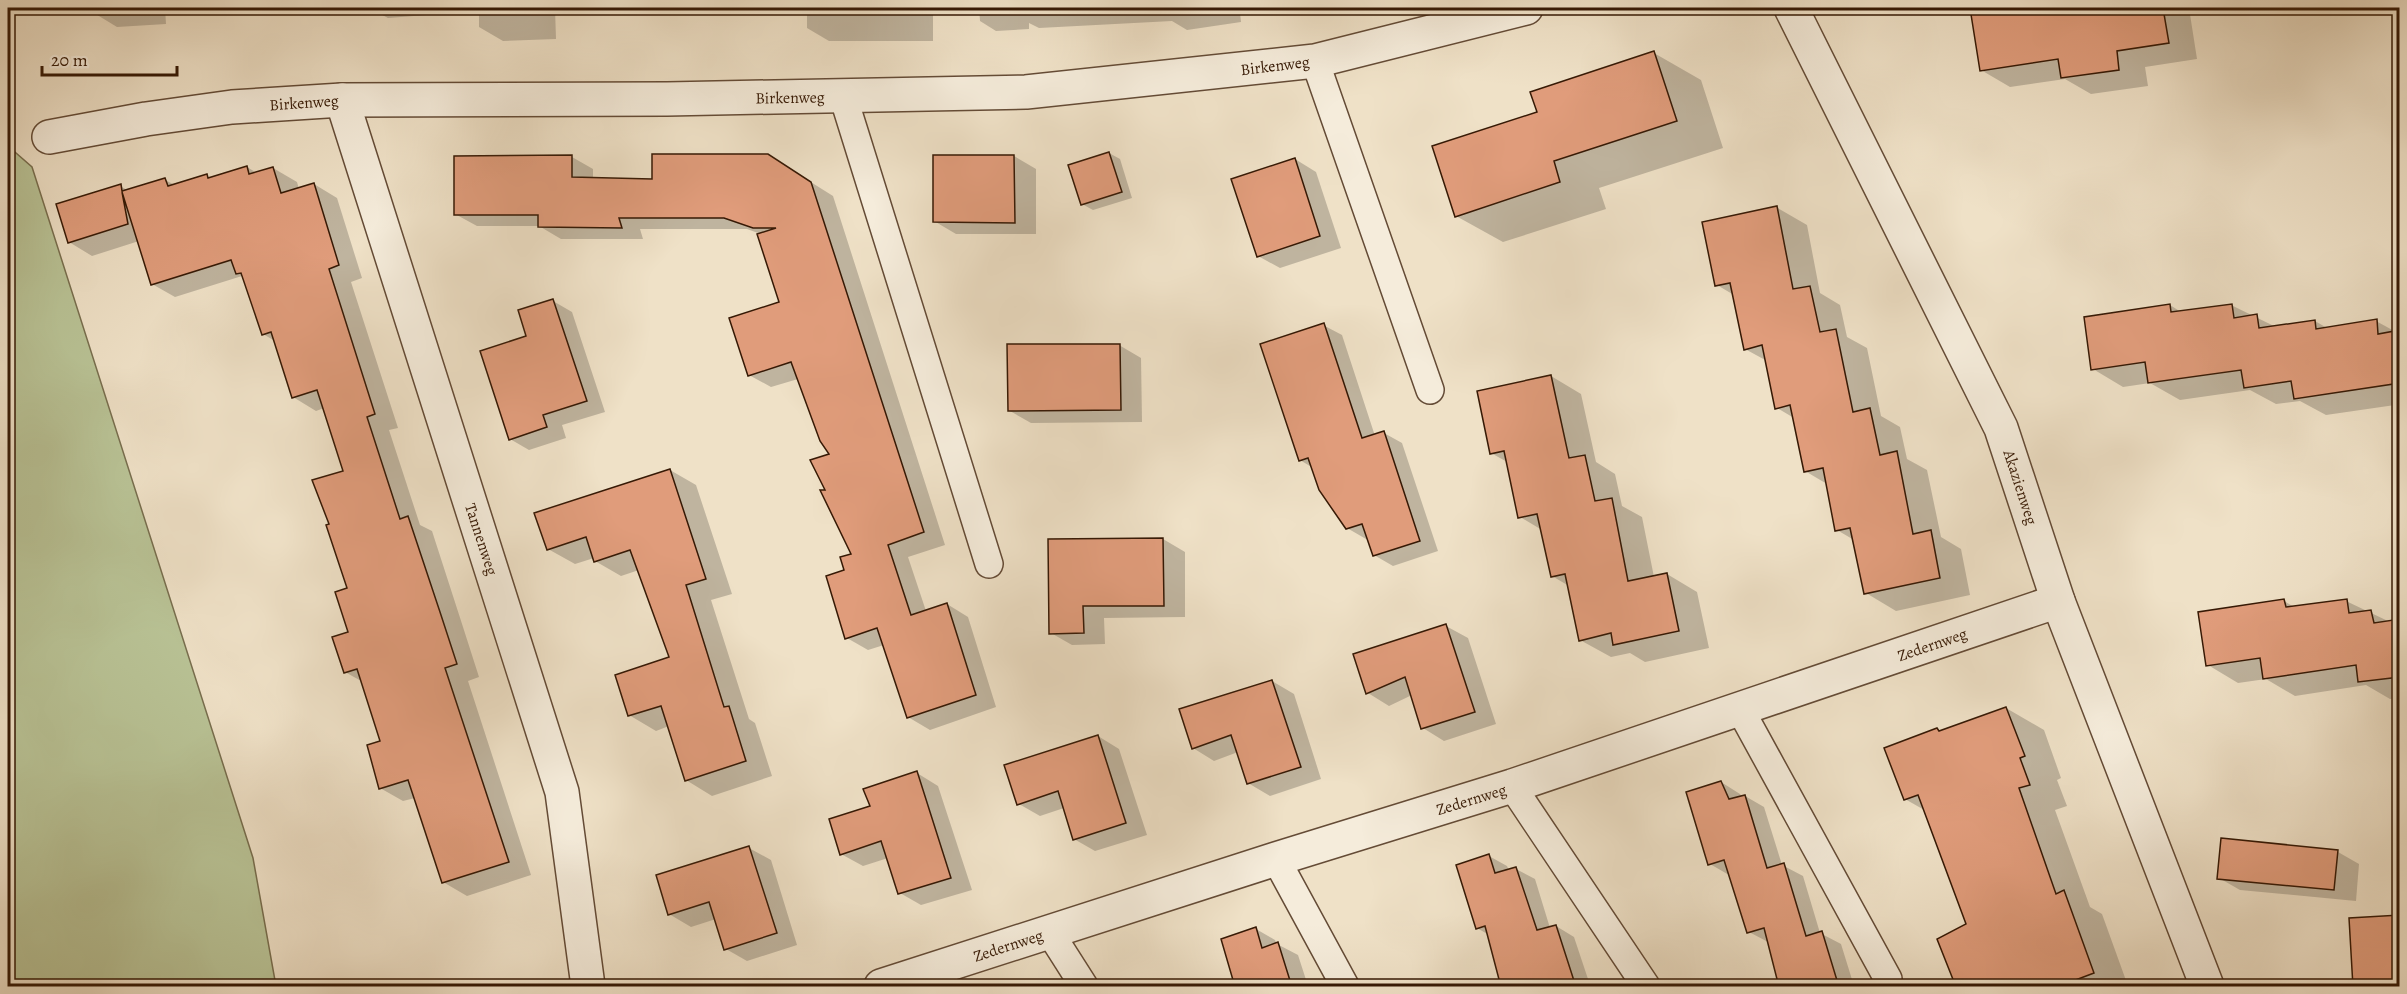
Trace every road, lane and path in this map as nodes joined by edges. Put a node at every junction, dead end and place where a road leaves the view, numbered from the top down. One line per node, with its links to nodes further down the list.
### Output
1 (1526, 8): 3 (street, Birkenweg)
2 (1791, 8): 9 (street, Akazienweg)
3 (1315, 61): 4 (street, Birkenweg); 7 (lane)
4 (843, 96): 5 (street, Birkenweg); 8 (lane)
5 (342, 100): 6 (street, Birkenweg); 15 (street, Tannenweg)
6 (49, 137)
7 (1430, 390)
8 (989, 564)
9 (2058, 601): 10 (street, Zedernweg); 20 (street, Akazienweg)
10 (1740, 709): 11 (street, Zedernweg); 14 (lane)
11 (1512, 786): 12 (street, Zedernweg); 19 (lane)
12 (1276, 859): 13 (street, Zedernweg); 18 (lane)
13 (1049, 932): 16 (street, Zedernweg); 17 (lane)
14 (1888, 979)
15 (588, 987)
16 (881, 987)
17 (1084, 987)
18 (1346, 987)
19 (1646, 987)
20 (2207, 987)

